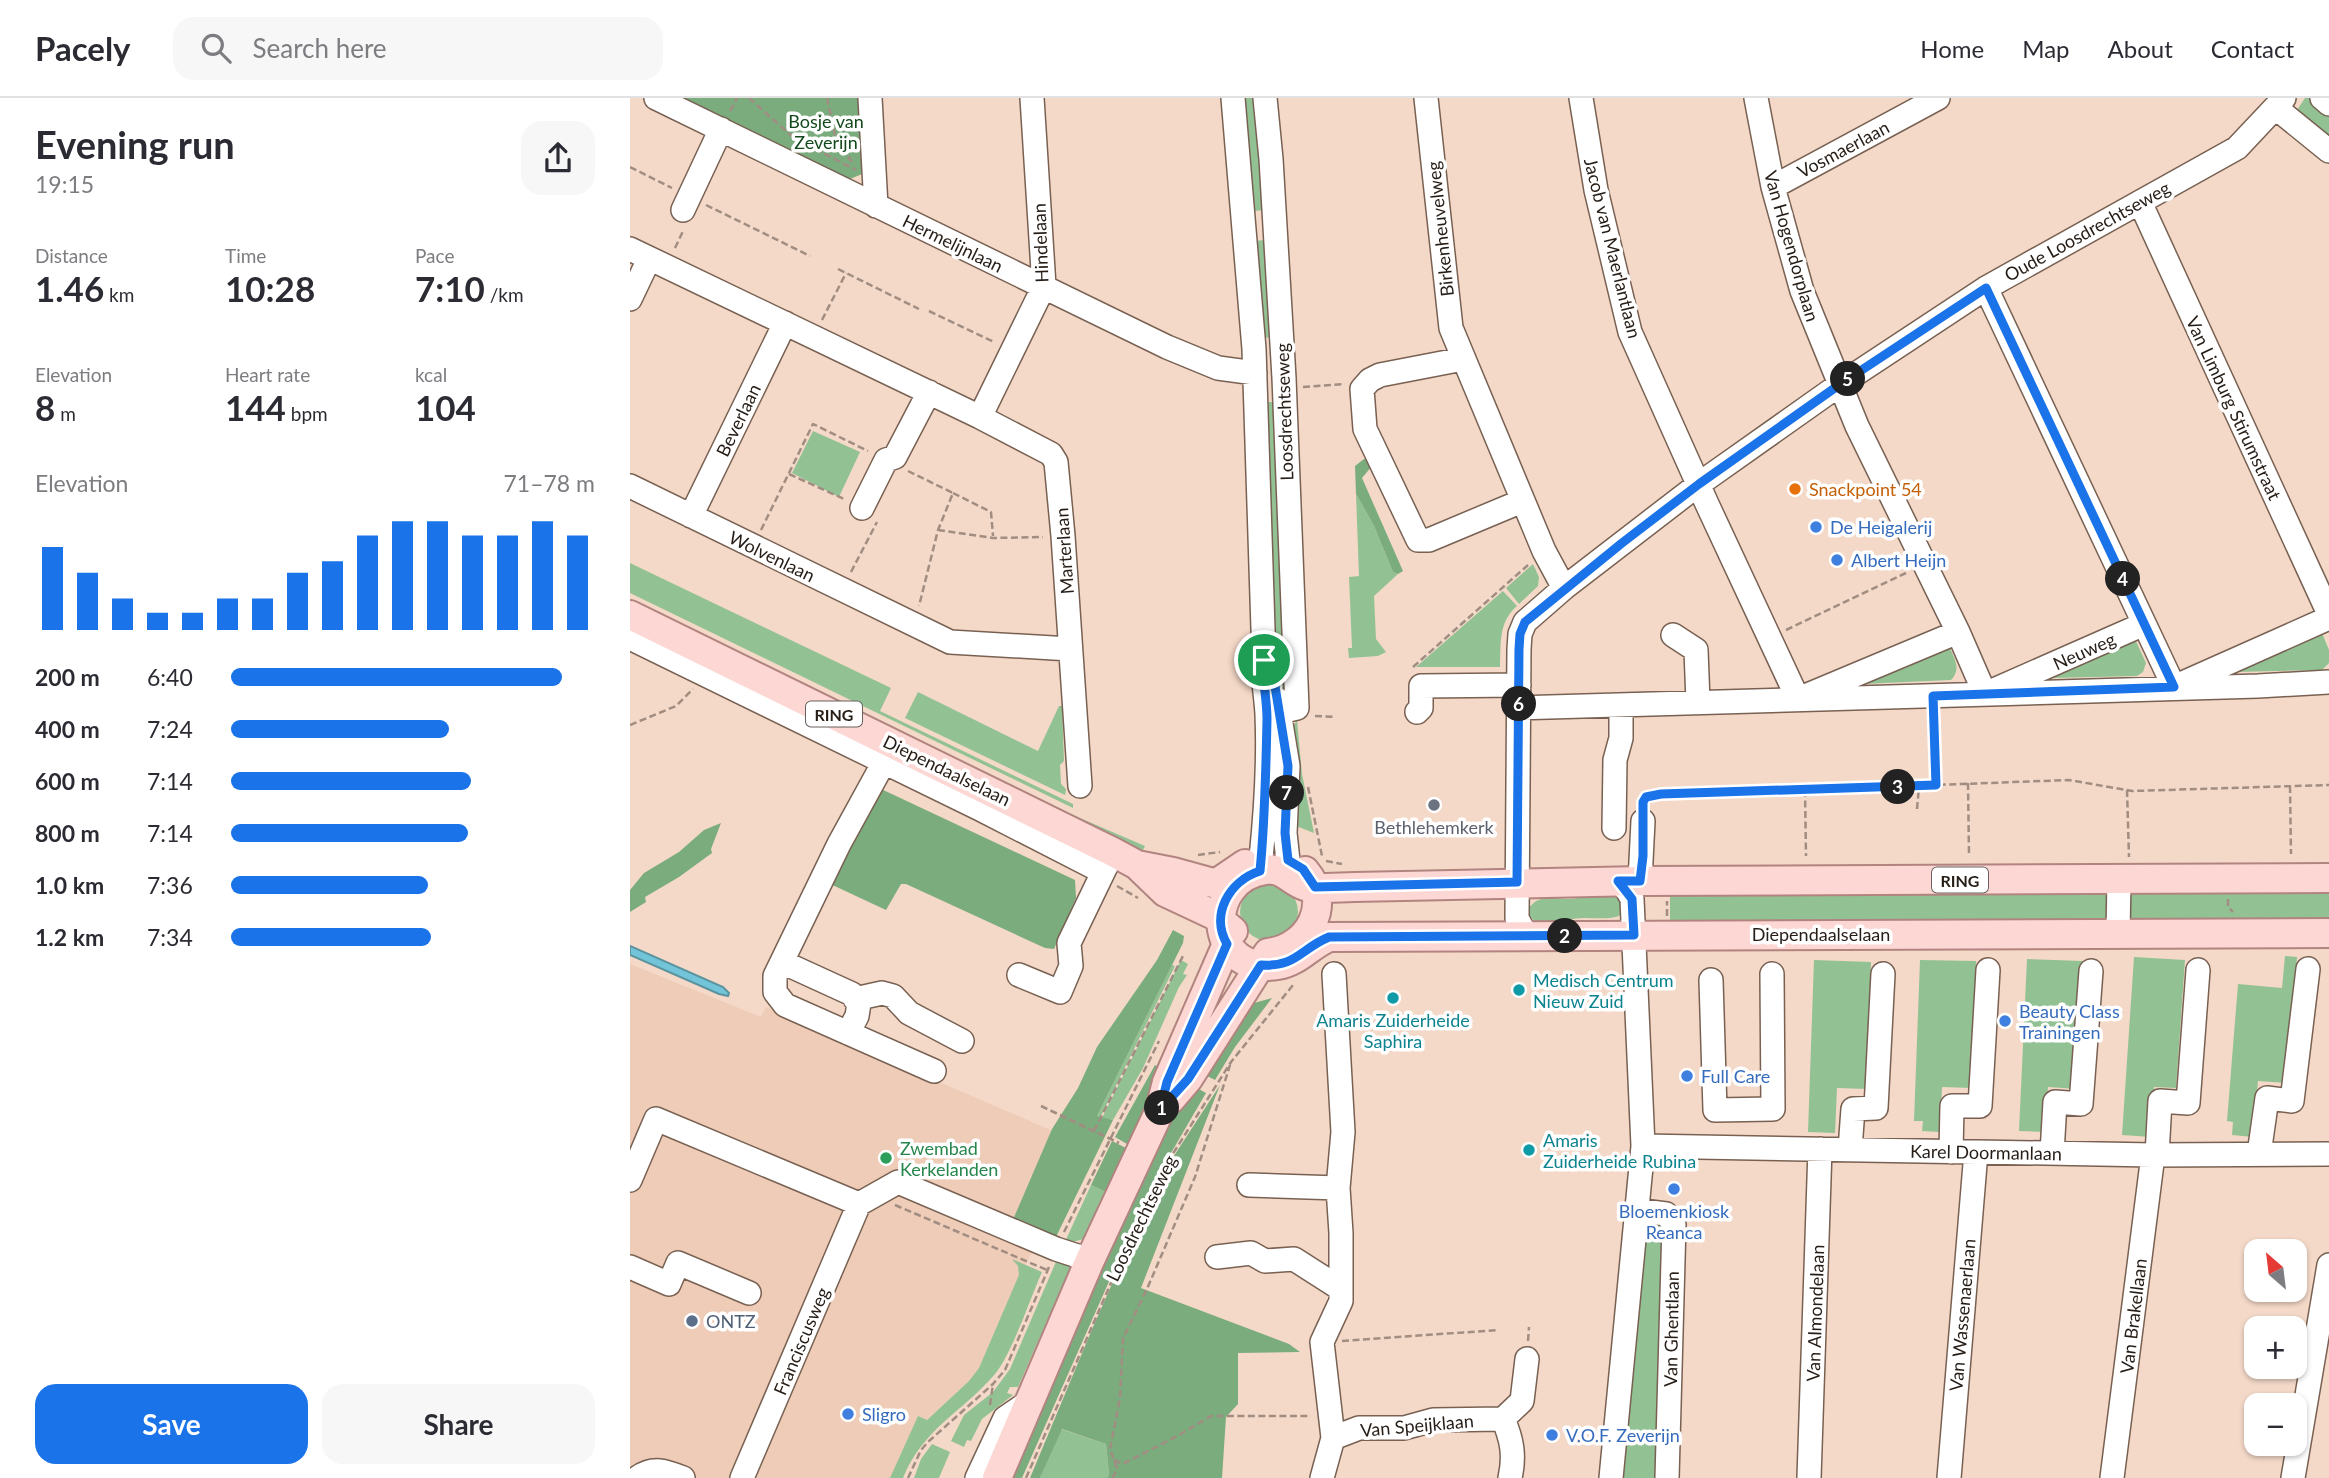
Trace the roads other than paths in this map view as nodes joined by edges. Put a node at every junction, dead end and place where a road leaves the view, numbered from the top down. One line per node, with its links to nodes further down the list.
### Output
1 (656, 98): 14 (street, Hermelijnlaan)
2 (870, 98): 18 (street)
3 (1032, 98): 21 (street, Hindelaan)
4 (1233, 98): 26 (street, Loosdrechtseweg)
5 (1265, 98): 50 (street, Loosdrechtseweg)
6 (1426, 98): 25 (street, Birkenheuvelweg)
7 (1581, 98): 30 (street, Jacob van Maerlantlaan)
8 (1756, 98): 16 (street, Van Hogendorplaan)
9 (1938, 98): 12 (street, Vosmaerlaan)
10 (2322, 98): 13 (street)
11 (2280, 103): 15 (street, Oude Loosdrechtseweg); 17 (street, Oude Loosdrechtseweg)
12 (1915, 104): 16 (street, Vosmaerlaan)
13 (2329, 104)
14 (721, 129): 18 (street, Hermelijnlaan); 19 (street)
15 (2329, 151)
16 (1773, 187): 27 (street, Van Hogendorplaan)
17 (2140, 202): 22 (street, Oude Loosdrechtseweg); 37 (street, Van Limburg Stirumstraat)
18 (876, 206): 21 (street, Hermelijnlaan)
19 (687, 210)
20 (648, 258): 23 (street); 24 (street, Marterlaan)
21 (1044, 286): 26 (street, Hermelijnlaan); 29 (street, Hindelaan)
22 (1986, 288): 27 (street, Oude Loosdrechtseweg); 38 (street)
23 (630, 299)
24 (785, 323): 28 (street, Marterlaan); 34 (street, Beverlaan)
25 (1463, 359): 32 (street, Birkenheuvelweg); 32 (street)
26 (1255, 373): 50 (street, Loosdrechtseweg)
27 (1839, 385): 30 (street, Oude Loosdrechtseweg); 39 (street, Van Hogendorplaan)
28 (929, 392): 29 (street, Marterlaan); 33 (street)
29 (980, 417): 42 (street, Marterlaan)
30 (1699, 484): 35 (street, Oude Loosdrechtseweg); 47 (street, Jacob van Maerlantlaan)
31 (630, 485): 34 (street, Wolvenlaan)
32 (1522, 500): 35 (street, Birkenheuvelweg)
33 (862, 508)
34 (691, 516): 42 (street, Wolvenlaan)
35 (1564, 588): 46 (street, Oude Loosdrechtseweg)
36 (630, 615): 56 (main road, Diependaalselaan / RING)
37 (2329, 616): 44 (street, Neuweg)
38 (2144, 624): 44 (street); 45 (street, Neuweg)
39 (1958, 632): 45 (street, Van Hogendorplaan); 47 (street, Neuweg)
40 (1673, 635): 48 (street)
41 (630, 638): 52 (street, Diependaalselaan)
42 (1070, 649): 53 (street, Marterlaan)
43 (2329, 682): 44 (street, Neuweg)
44 (2174, 687): 45 (street, Neuweg)
45 (1985, 694): 47 (street, Neuweg)
46 (1519, 697): 49 (street, Neuweg); 51 (street, Neuweg); 61 (street, Oude Loosdrechtseweg)
47 (1798, 699): 48 (street, Neuweg)
48 (1698, 702): 49 (street, Neuweg)
49 (1621, 705): 55 (street)
50 (1281, 712): 57 (street, Loosdrechtseweg)
51 (1417, 712)
52 (884, 762): 56 (street, Diependaalselaan); 69 (street, Diependaalselaan)
53 (1080, 786)
54 (1643, 821): 60 (street)
55 (1614, 828)
56 (1117, 863): 57 (main road, Diependaalselaan / RING); 63 (main road, Diependaalselaan / RING); 77 (street)
57 (1270, 863): 62 (main road); 63 (main road)
58 (2124, 871): 59 (main road, RING); 60 (main road, RING); 64 (street)
59 (2329, 878)
60 (1629, 881): 61 (main road, RING); 66 (street)
61 (1517, 882): 62 (main road, RING); 67 (street, Oude Loosdrechtseweg)
62 (1315, 887): 68 (main road)
63 (1223, 932): 68 (main road, RING); 84 (main road, Loosdrechtseweg)
64 (2118, 933): 65 (main road, Diependaalselaan); 66 (main road, Diependaalselaan)
65 (2329, 933)
66 (1634, 935): 67 (main road, Diependaalselaan); 85 (street)
67 (1531, 936): 68 (main road, Diependaalselaan)
68 (1265, 959): 84 (main road, Loosdrechtseweg)
69 (782, 962): 79 (street); 80 (street, Diependaalselaan)
70 (2308, 969): 92 (street)
71 (1988, 970): 89 (street)
72 (2198, 970): 94 (street, Van Brakellaan)
73 (2091, 971): 91 (street)
74 (1334, 974): 97 (street)
75 (1772, 974): 83 (street)
76 (1882, 974): 88 (street)
77 (1019, 975)
78 (1711, 979): 83 (street)
79 (855, 999): 80 (street); 81 (street)
80 (848, 1033): 82 (street, Diependaalselaan)
81 (962, 1041)
82 (934, 1071)
83 (1742, 1109): 86 (street)
84 (1160, 1110): 101 (main road, Loosdrechtseweg)
85 (1643, 1146): 86 (street, Karel Doormanlaan); 99 (street)
86 (1743, 1147): 87 (street, Karel Doormanlaan)
87 (1820, 1149): 88 (street, Karel Doormanlaan); 121 (street, Van Almondelaan)
88 (1850, 1149): 89 (street, Karel Doormanlaan)
89 (1951, 1152): 90 (street, Karel Doormanlaan)
90 (1976, 1152): 91 (street, Karel Doormanlaan); 122 (street, Van Wassenaerlaan)
91 (2052, 1153): 94 (street, Karel Doormanlaan)
92 (2259, 1154): 93 (street, Karel Doormanlaan); 94 (street, Karel Doormanlaan)
93 (2329, 1154)
94 (2155, 1155): 123 (street, Van Brakellaan)
95 (630, 1180): 98 (street)
96 (1249, 1185): 97 (street)
97 (1338, 1188): 104 (street)
98 (859, 1204): 101 (street); 113 (street, Franciscusweg)
99 (1635, 1210): 119 (street); 120 (street, Van Ghentlaan)
100 (1217, 1257): 104 (street)
101 (1090, 1260): 107 (main road, Loosdrechtseweg)
102 (2329, 1265): 124 (street)
103 (630, 1267): 105 (street)
104 (1341, 1289): 110 (street)
105 (749, 1293)
106 (1527, 1359): 109 (street)
107 (1030, 1401): 108 (street); 116 (main road, Loosdrechtseweg)
108 (997, 1416): 114 (street); 115 (street)
109 (1503, 1419): 110 (street, Van Speijklaan); 118 (street)
110 (1332, 1427): 117 (street)
111 (637, 1478): 112 (street)
112 (683, 1478)
113 (742, 1478)
114 (964, 1478)
115 (977, 1478)
116 (997, 1478)
117 (1322, 1478)
118 (1510, 1478)
119 (1611, 1478)
120 (1667, 1478)
121 (1809, 1478)
122 (1949, 1478)
123 (2112, 1478)
124 (2293, 1478)

